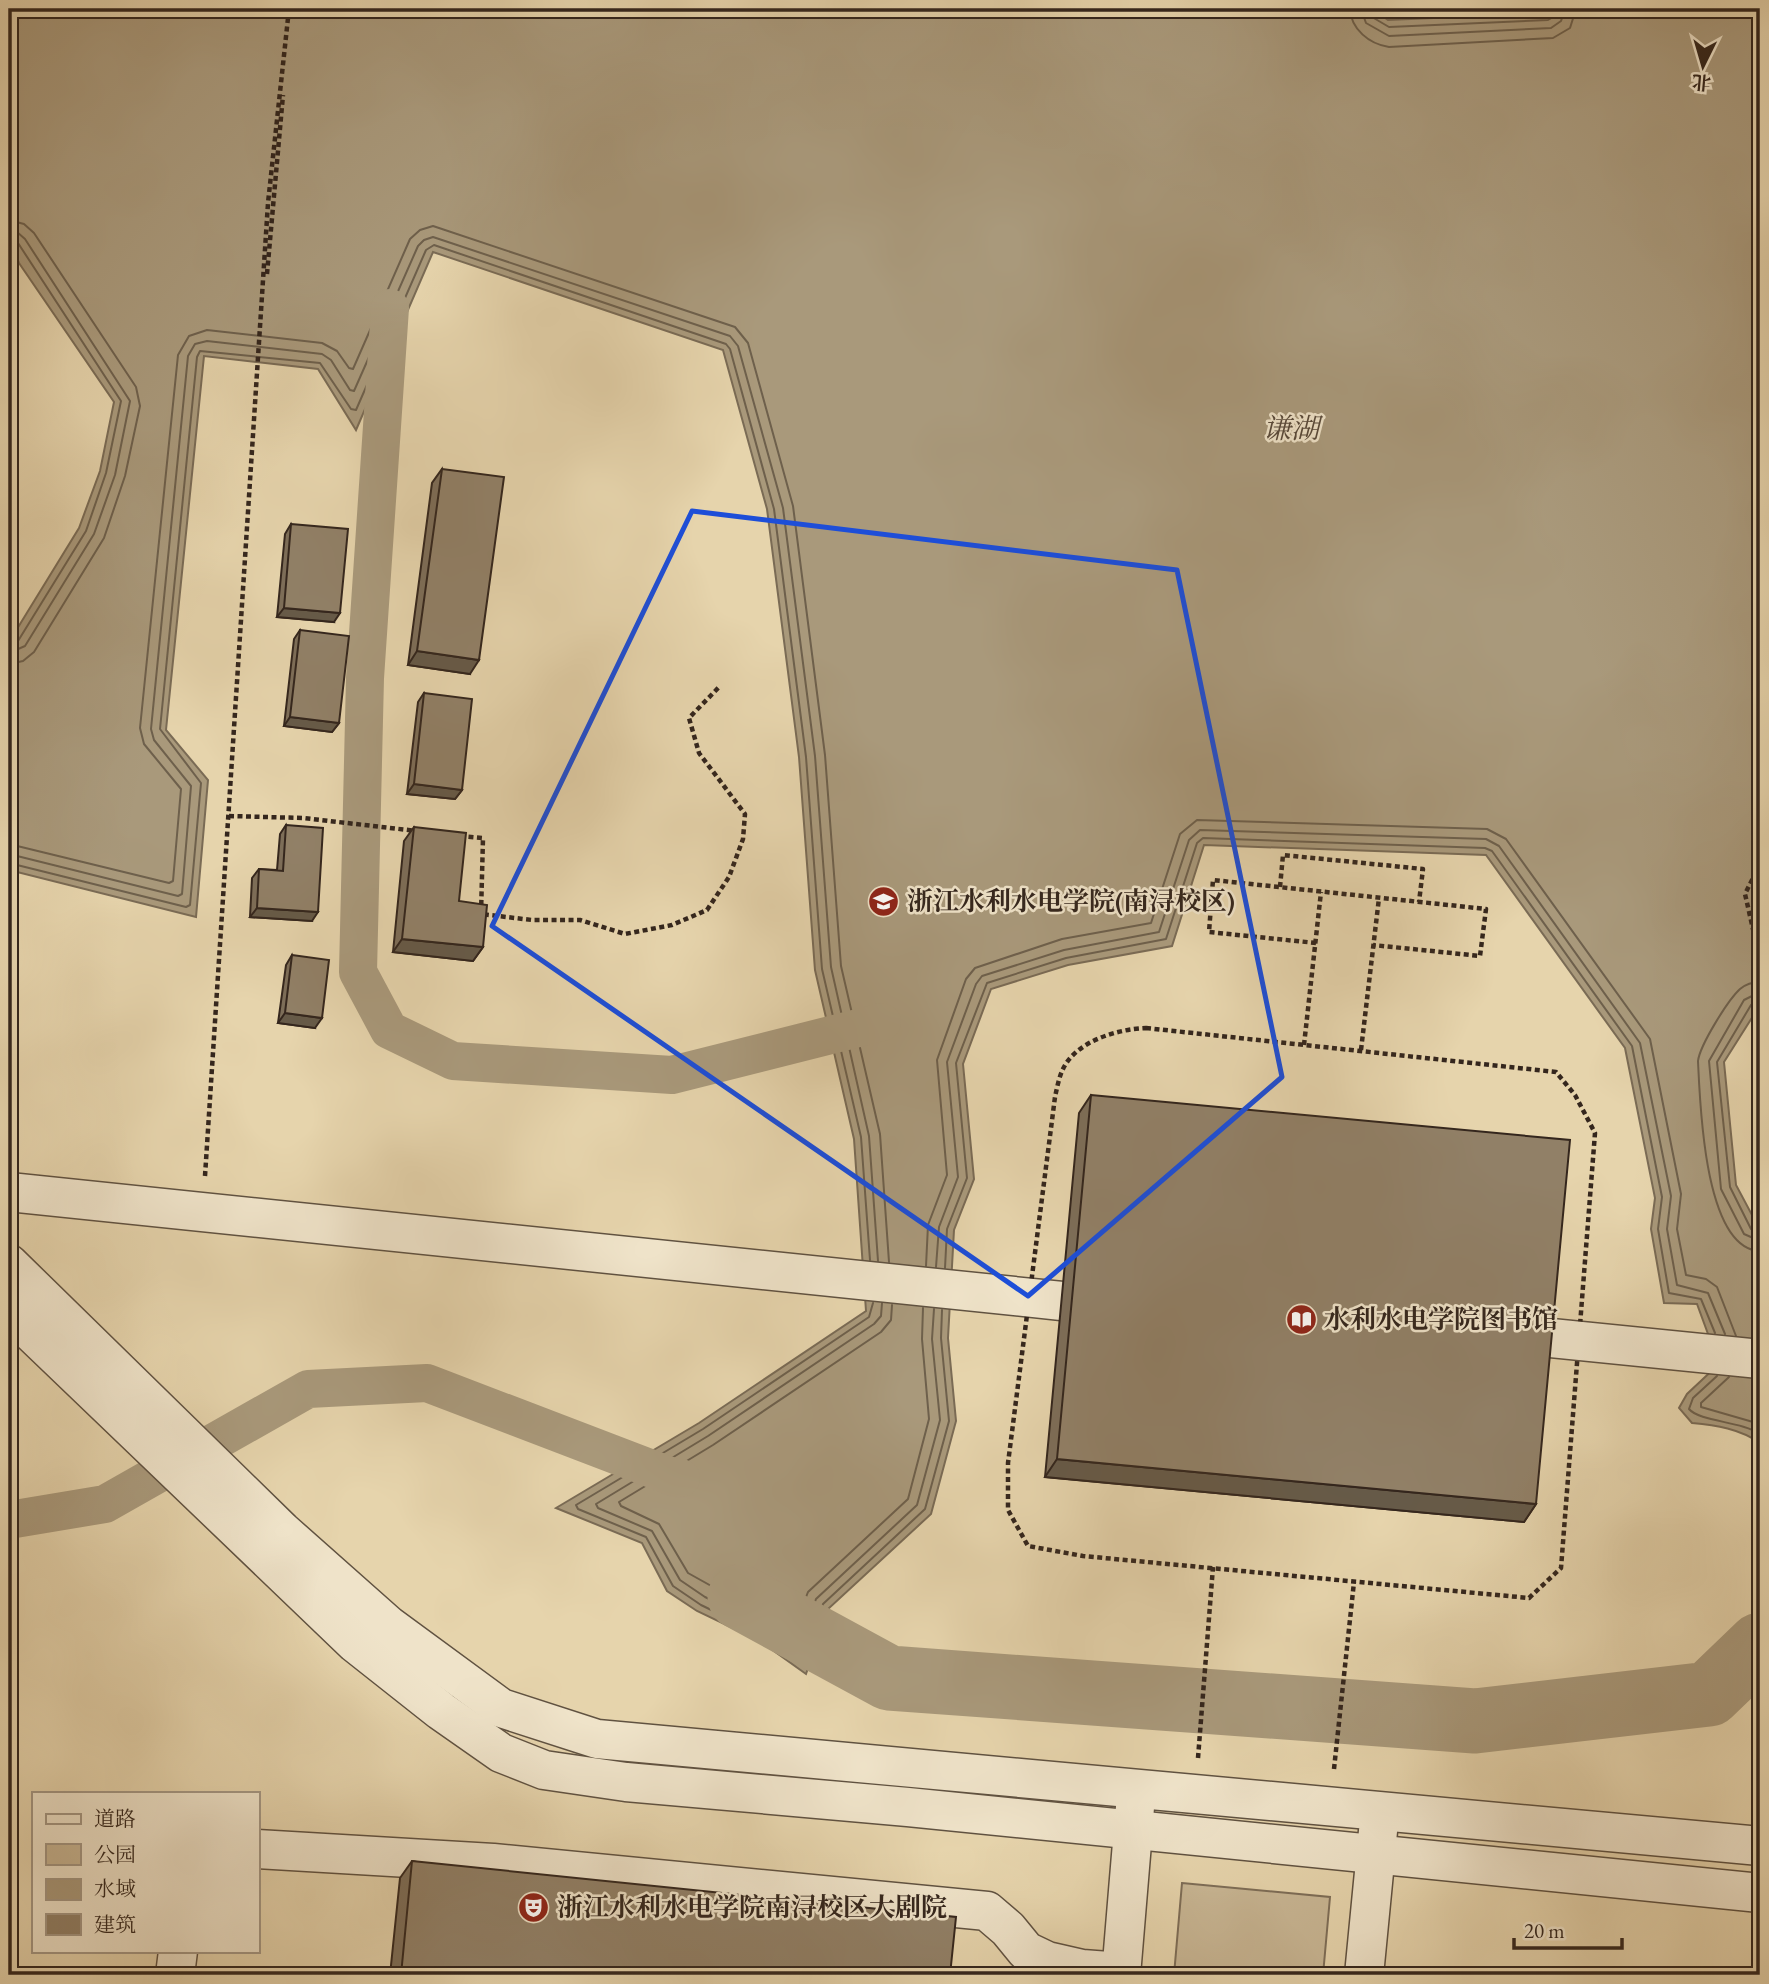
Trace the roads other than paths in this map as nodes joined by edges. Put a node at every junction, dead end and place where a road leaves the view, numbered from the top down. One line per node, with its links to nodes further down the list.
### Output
1 (9, 1192): 3 (street)
2 (9, 1264): 7 (street)
3 (1045, 1299)
4 (9, 1311): 7 (street)
5 (1541, 1337): 6 (street)
6 (1760, 1359)
7 (100, 1383): 8 (street); 8 (street)
8 (274, 1543): 9 (street); 11 (street)
9 (1136, 1788): 10 (street); 11 (street)
10 (1380, 1813): 12 (street); 14 (street)
11 (1133, 1831): 14 (street); 17 (street)
12 (1760, 1846)
13 (259, 1849): 17 (street)
14 (1376, 1856): 15 (street); 19 (street)
15 (1760, 1894)
16 (178, 1952): 18 (street)
17 (1121, 1974)
18 (175, 1975)
19 (1364, 1975)

